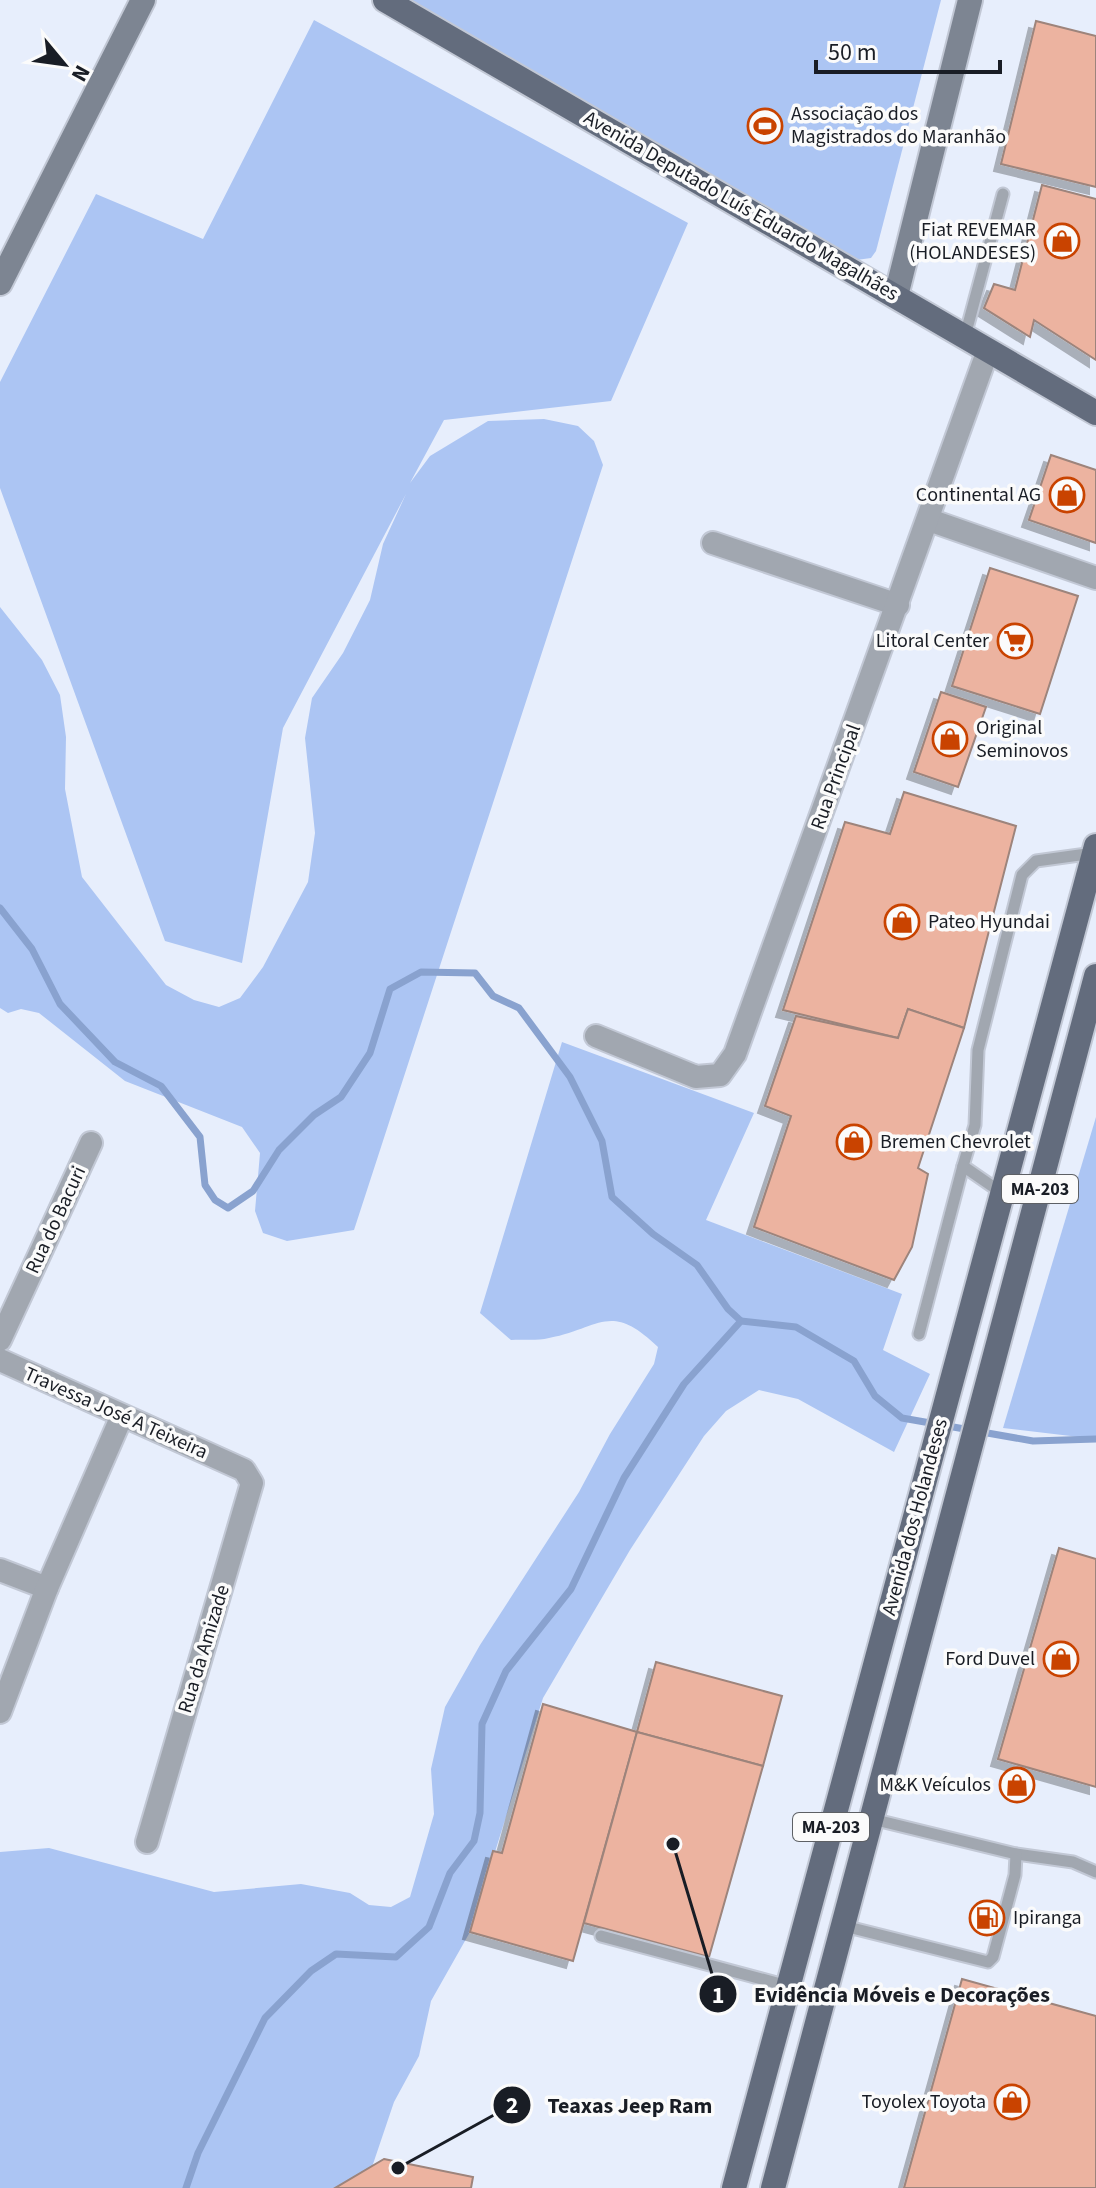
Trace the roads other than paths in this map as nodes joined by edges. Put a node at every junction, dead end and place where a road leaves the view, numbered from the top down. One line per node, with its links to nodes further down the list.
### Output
1 (143, 0): 5 (street)
2 (385, 0): 6 (main road, Avenida Deputado Luís Eduardo Magalhães)
3 (970, 0): 6 (street)
4 (1003, 194): 7 (lane)
5 (0, 283)
6 (896, 296): 7 (main road, Avenida Deputado Luís Eduardo Magalhães)
7 (965, 336): 8 (main road, Avenida Deputado Luís Eduardo Magalhães)
8 (988, 350): 9 (main road, Avenida Deputado Luís Eduardo Magalhães); 10 (street, Rua Principal)
9 (1096, 413)
10 (929, 520): 12 (street); 13 (street, Rua Principal)
11 (713, 543): 13 (street)
12 (1096, 578)
13 (898, 605): 16 (street, Rua Principal)
14 (1095, 849): 18 (lane); 19 (main road, Avenida dos Holandeses / MA-203)
15 (1096, 976): 28 (main road, Avenida dos Holandeses / MA-203)
16 (596, 1036)
17 (91, 1143): 21 (street, Rua do Bacuri)
18 (963, 1166): 19 (lane); 20 (lane)
19 (1002, 1193): 34 (main road, Avenida dos Holandeses / MA-203)
20 (919, 1334)
21 (0, 1340)
22 (0, 1360): 23 (street, Travessa José A Teixeira)
23 (121, 1418): 24 (street, Travessa José A Teixeira); 26 (street)
24 (233, 1465): 29 (street, Rua da Amizade)
25 (0, 1570): 26 (street)
26 (47, 1588): 27 (street)
27 (0, 1712)
28 (872, 1819): 30 (lane); 32 (main road, Avenida dos Holandeses / MA-203)
29 (147, 1842)
30 (1016, 1854): 31 (lane); 32 (lane)
31 (1096, 1872)
32 (844, 1926): 36 (main road, Avenida dos Holandeses / MA-203)
33 (601, 1936): 34 (lane)
34 (788, 1986): 35 (main road, Avenida dos Holandeses / MA-203)
35 (734, 2188)
36 (773, 2188)

